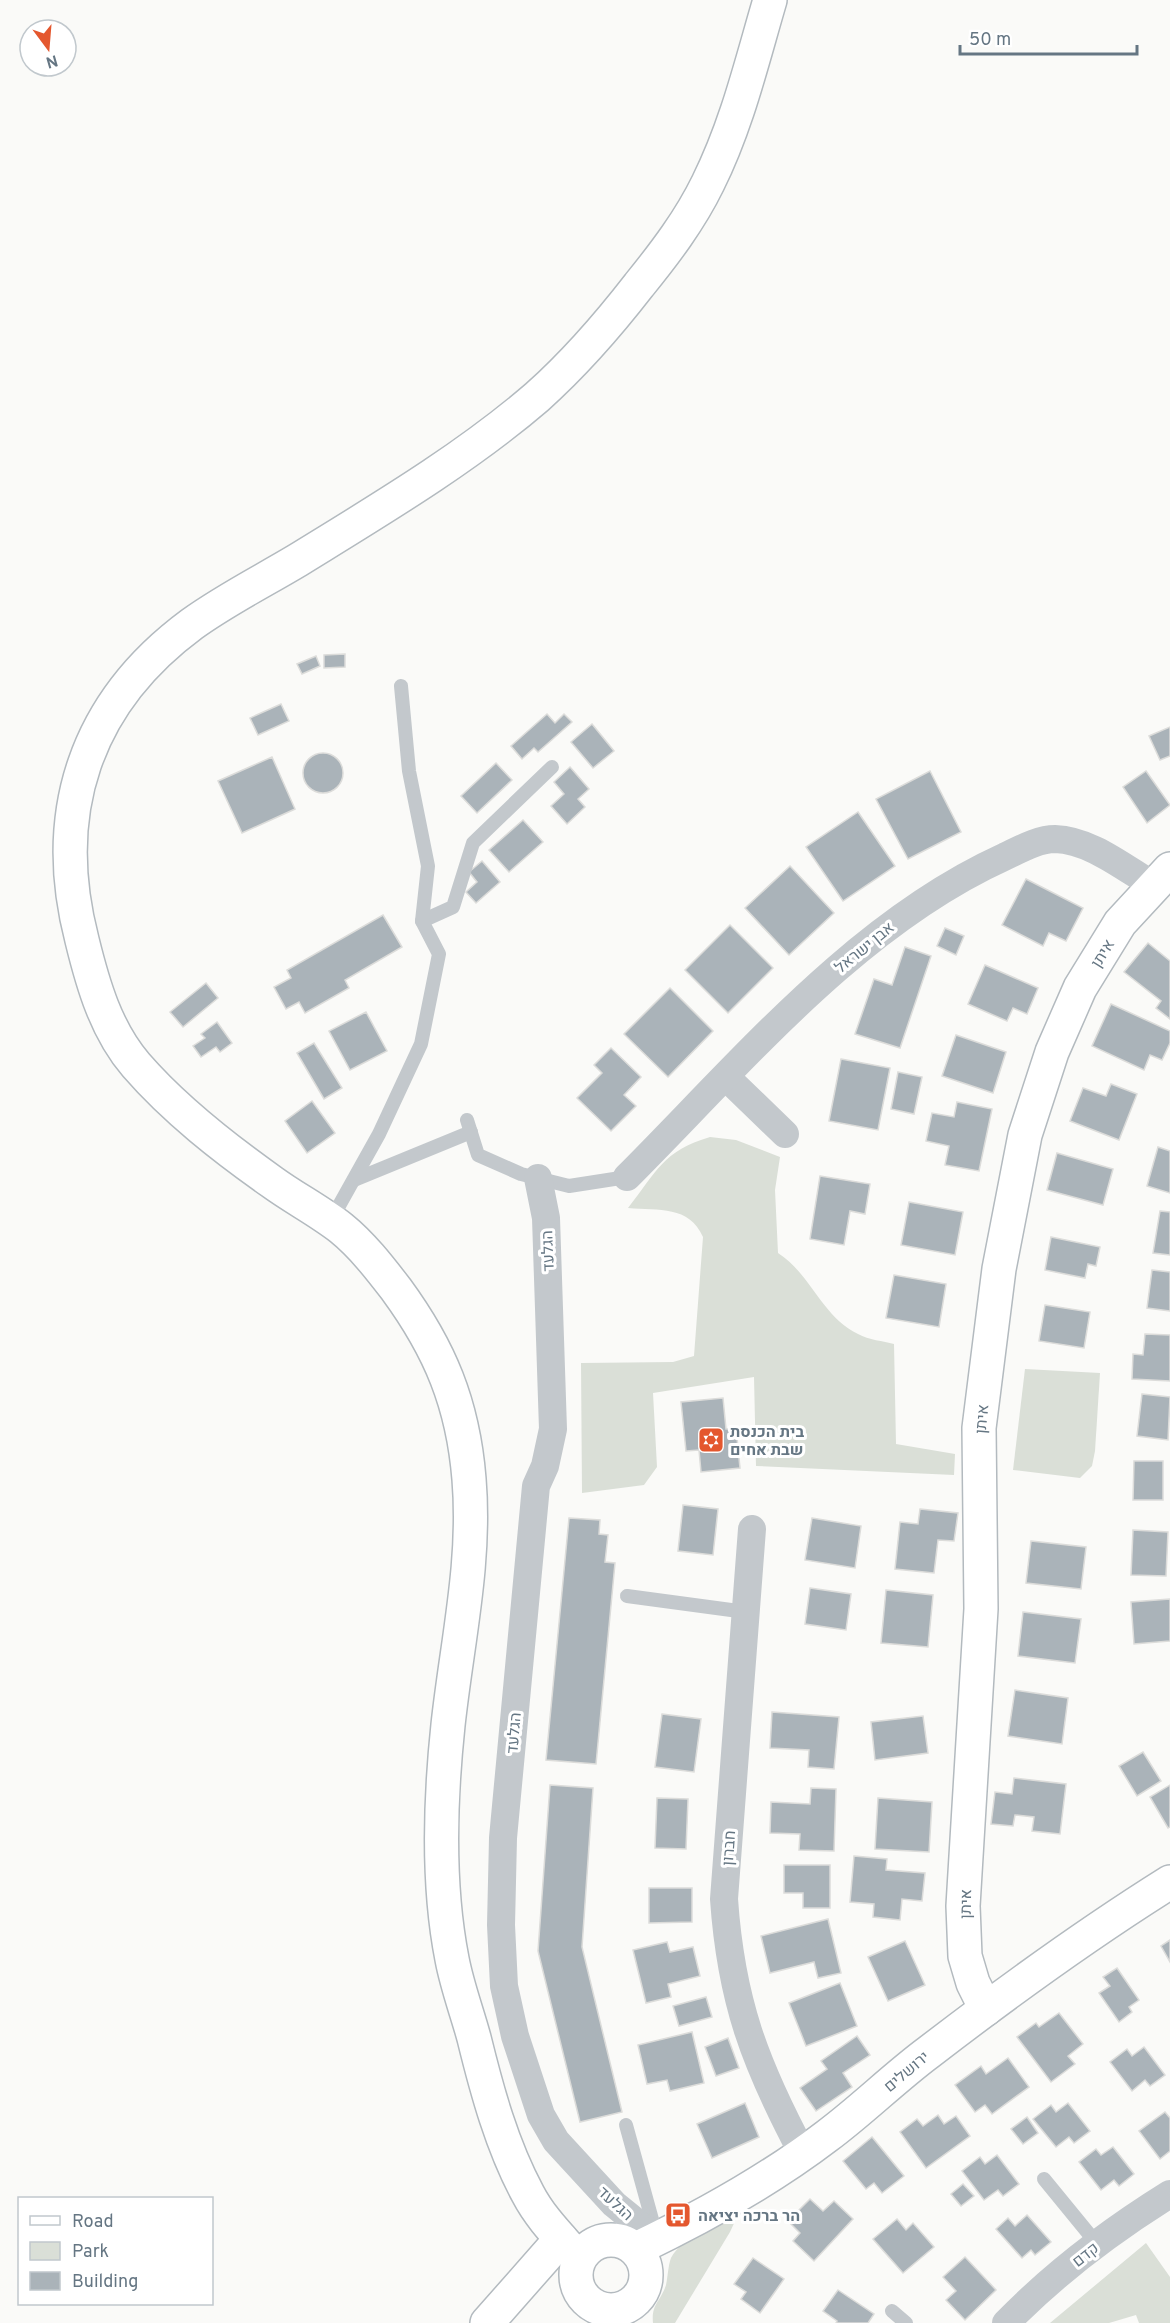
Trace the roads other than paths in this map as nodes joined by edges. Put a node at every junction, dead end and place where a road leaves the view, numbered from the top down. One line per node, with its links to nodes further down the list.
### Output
1 (770, 0): 11 (street)
2 (401, 686): 5 (lane)
3 (552, 767): 5 (lane)
4 (1161, 877): 6 (street, אבן ישראל); 16 (street, איתן)
5 (422, 921): 10 (lane)
6 (726, 1077): 7 (street); 8 (street, אבן ישראל)
7 (785, 1134)
8 (627, 1177): 9 (lane)
9 (538, 1178): 10 (lane); 21 (street, הגלעד)
10 (354, 1180): 11 (lane)
11 (331, 1221): 23 (street)
12 (752, 1529): 14 (street, חברון)
13 (627, 1596): 14 (lane)
14 (746, 1612): 18 (street, חברון)
15 (1170, 1881): 16 (street, ירושלים)
16 (986, 2009): 18 (street, ירושלים)
17 (626, 2125): 21 (lane)
18 (803, 2154): 21 (street, ירושלים)
19 (1044, 2179): 22 (lane)
20 (1170, 2194): 22 (street, קדם)
21 (647, 2244): 23 (street); 25 (street)
22 (1098, 2244): 28 (street, קדם)
23 (570, 2249): 25 (street); 26 (street)
24 (892, 2311): 27 (lane)
25 (619, 2317)
26 (487, 2323)
27 (906, 2323)
28 (1006, 2323)

